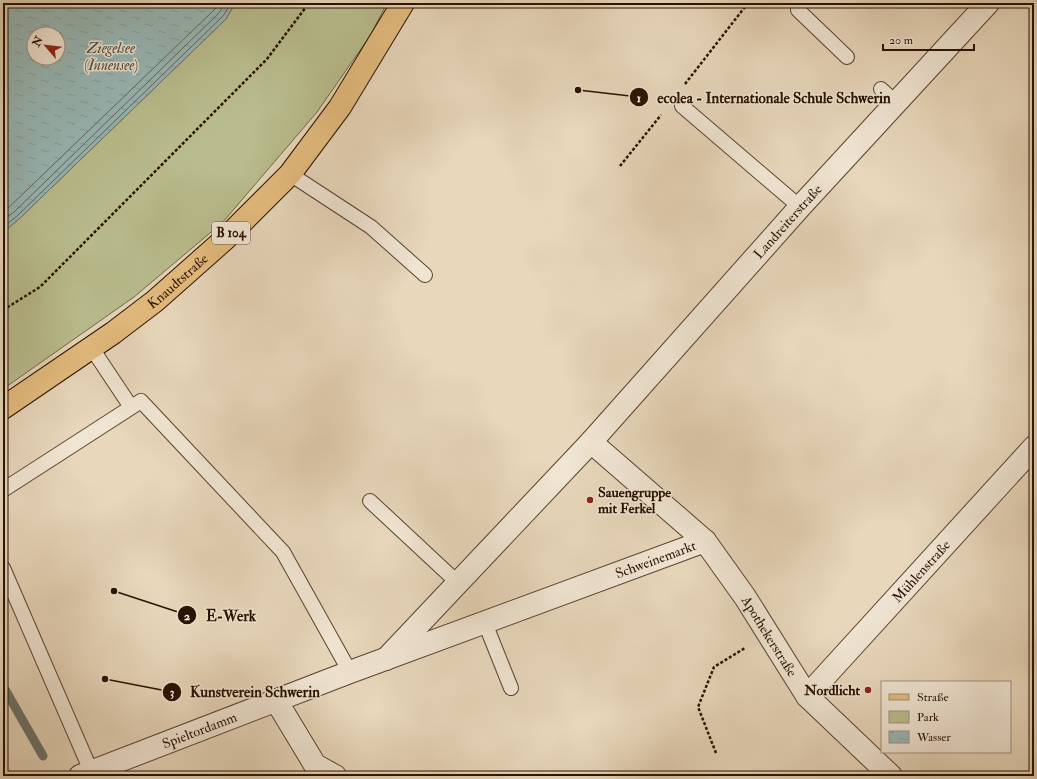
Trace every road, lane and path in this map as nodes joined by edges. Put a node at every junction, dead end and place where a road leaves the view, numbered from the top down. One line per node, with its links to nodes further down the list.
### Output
1 (309, 3): 10 (path)
2 (403, 3): 7 (main road, Knaudtstraße / B 104)
3 (988, 3): 8 (street, Landreiterstraße)
4 (798, 10): 5 (lane)
5 (847, 56)
6 (682, 106): 8 (lane)
7 (290, 174): 9 (lane); 11 (main road, Knaudtstraße / B 104)
8 (800, 207): 14 (street, Landreiterstraße)
9 (425, 275)
10 (3, 310)
11 (91, 347): 12 (main road, Knaudtstraße / B 104); 13 (lane)
12 (3, 408)
13 (131, 408): 16 (lane); 24 (lane)
14 (591, 442): 18 (street, Schweinemarkt); 20 (street)
15 (1034, 447): 26 (street, Mühlenstraße)
16 (3, 490)
17 (370, 501): 20 (lane)
18 (705, 541): 21 (street, Schweinemarkt); 22 (street, Apothekerstraße)
19 (3, 568): 30 (lane)
20 (458, 583): 23 (street)
21 (485, 623): 23 (street, Schweinemarkt); 25 (lane)
22 (768, 634): 26 (street, Apothekerstraße); 28 (path)
23 (386, 659): 24 (street, Spieltordamm)
24 (350, 672): 27 (street, Spieltordamm)
25 (510, 688)
26 (807, 696): 33 (street, Apothekerstraße)
27 (277, 702): 30 (street, Spieltordamm); 32 (street)
28 (716, 753)
29 (165, 772): 31 (path)
30 (86, 774)
31 (213, 776)
32 (335, 776)
33 (891, 776)

